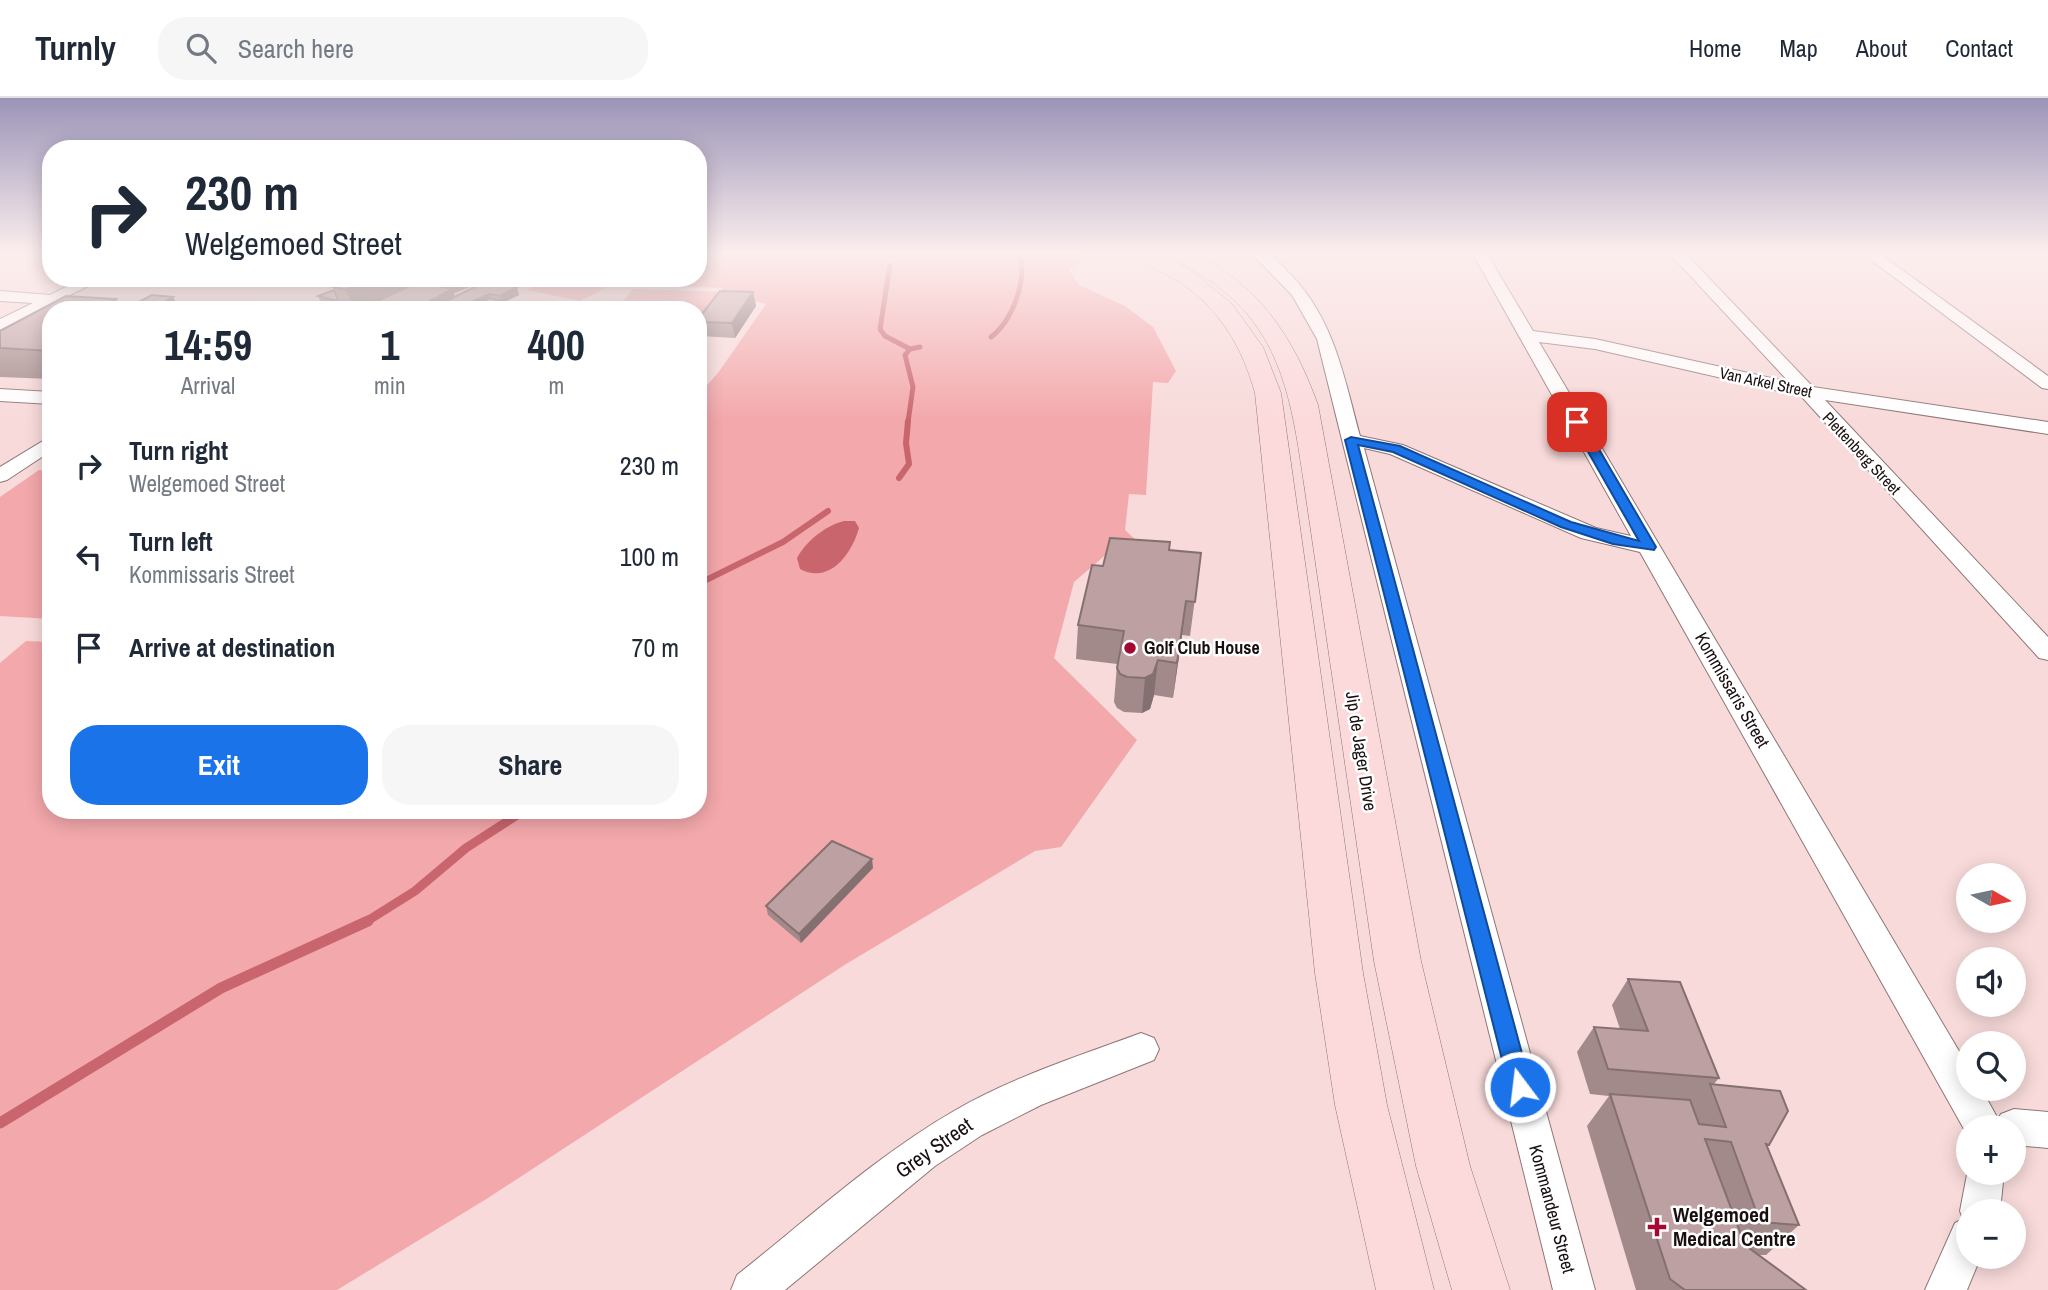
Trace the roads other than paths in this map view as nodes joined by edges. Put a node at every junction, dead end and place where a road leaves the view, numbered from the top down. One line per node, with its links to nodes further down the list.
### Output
1 (29, 310): 8 (street)
2 (1225, 310): 26 (main road)
3 (1254, 310): 27 (main road, Jip de Jager Drive)
4 (1312, 310): 15 (street, Kommandeur Street)
5 (1512, 310): 9 (street, Kommissaris Street)
6 (1731, 310): 11 (street, Plettenberg Street)
7 (1946, 310): 10 (street)
8 (0, 325)
9 (1527, 335): 11 (street, Van Arkel Street); 18 (street, Kommissaris Street)
10 (2048, 384)
11 (1805, 391): 14 (street, Van Arkel Street); 19 (street, Plettenberg Street)
12 (0, 395): 13 (street)
13 (42, 397)
14 (2048, 428)
15 (1351, 440): 18 (street); 28 (street, Kommandeur Street)
16 (42, 448): 17 (street)
17 (0, 476)
18 (1649, 547): 21 (street, Kommissaris Street)
19 (2048, 652)
20 (1141, 1049): 25 (street, Grey Street)
21 (1991, 1115)
22 (2026, 1128): 23 (street)
23 (2048, 1130)
24 (1956, 1267): 29 (street)
25 (752, 1290)
26 (1405, 1290)
27 (1481, 1290)
28 (1574, 1290)
29 (1946, 1290)

